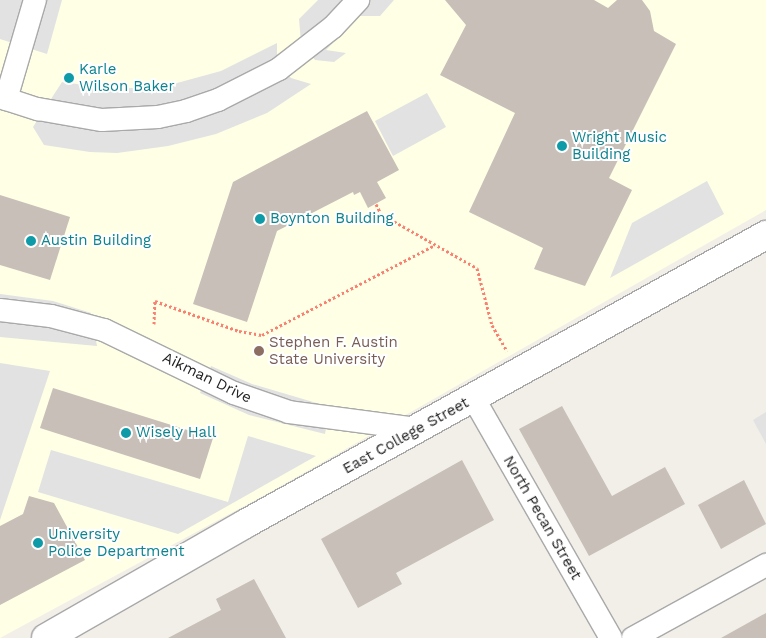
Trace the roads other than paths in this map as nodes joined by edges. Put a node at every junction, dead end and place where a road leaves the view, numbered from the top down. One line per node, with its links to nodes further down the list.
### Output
1 (34, 0): 3 (street)
2 (358, 0): 3 (street)
3 (3, 98)
4 (766, 235): 6 (street, East College Street)
5 (0, 310): 7 (street, Aikman Drive)
6 (474, 399): 7 (street, East College Street); 10 (street, North Pecan Street)
7 (419, 429): 9 (street, East College Street)
8 (766, 565): 11 (street)
9 (46, 638)
10 (611, 638)
11 (633, 638)

